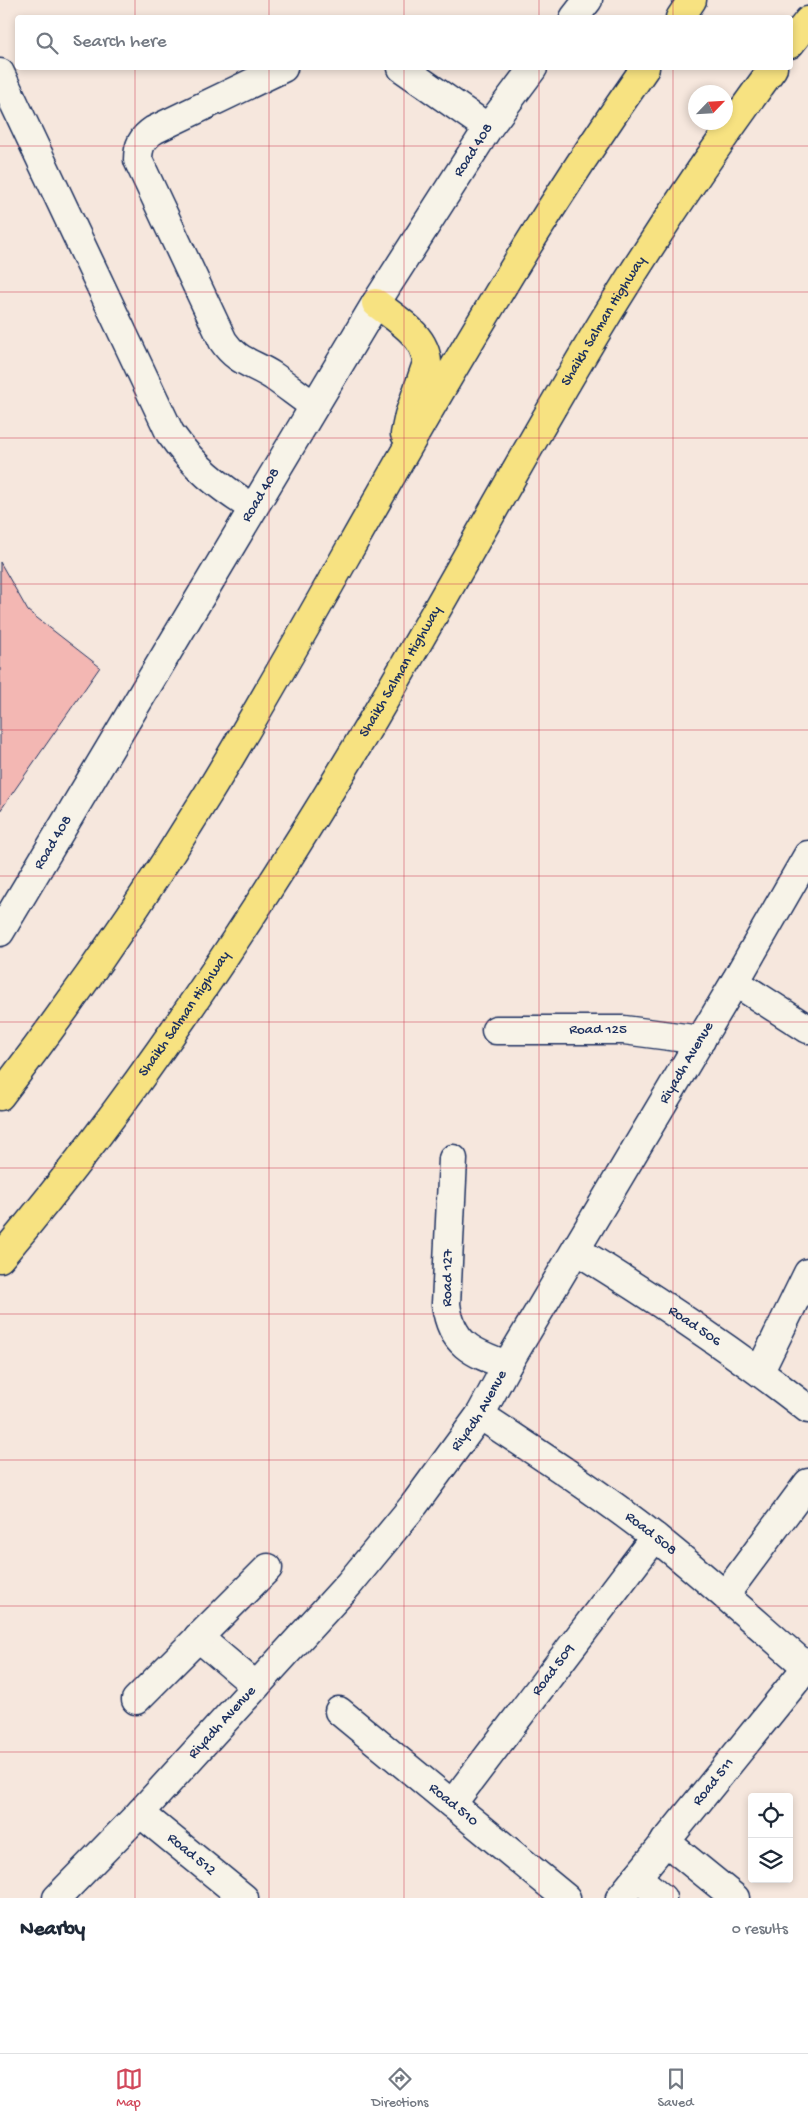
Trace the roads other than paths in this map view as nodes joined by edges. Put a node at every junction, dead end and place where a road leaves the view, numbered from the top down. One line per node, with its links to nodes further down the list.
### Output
1 (588, 0): 3 (street)
2 (692, 0): 4 (main road)
3 (576, 15)
4 (682, 15)
5 (808, 21): 6 (main road)
6 (793, 40)
7 (279, 70): 15 (street)
8 (405, 70): 13 (street)
9 (532, 70): 13 (street, Road 408)
10 (644, 70): 16 (main road)
11 (772, 70): 28 (main road, Shaikh Salman Highway)
12 (0, 73): 17 (street)
13 (488, 128): 14 (street, Road 408)
14 (376, 304): 15 (street, Road 408); 16 (main road)
15 (314, 406): 17 (street, Road 408)
16 (404, 454): 25 (main road)
17 (253, 508): 19 (street, Road 408)
18 (808, 855): 21 (street, Riyadh Avenue)
19 (9, 896): 20 (street, Road 408)
20 (0, 932)
21 (735, 982): 22 (street); 24 (street, Riyadh Avenue)
22 (808, 1029)
23 (496, 1030): 24 (street, Road 125)
24 (701, 1040): 27 (street, Riyadh Avenue)
25 (0, 1096)
26 (453, 1159): 30 (street, Road 127)
27 (576, 1250): 30 (street, Riyadh Avenue); 31 (street, Road 506)
28 (0, 1258)
29 (808, 1276): 31 (street)
30 (507, 1365): 33 (street, Riyadh Avenue)
31 (760, 1371): 32 (street, Road 506)
32 (808, 1409)
33 (480, 1415): 35 (street, Road 508); 40 (street, Riyadh Avenue)
34 (808, 1483): 37 (street)
35 (655, 1537): 37 (street, Road 508); 43 (street, Road 509)
36 (268, 1568): 38 (street)
37 (725, 1595): 39 (street, Road 508)
38 (198, 1637): 40 (street); 41 (street)
39 (807, 1668): 45 (street, Road 511)
40 (256, 1686): 44 (street, Riyadh Avenue)
41 (136, 1700)
42 (339, 1711): 43 (street, Road 510)
43 (452, 1804): 49 (street, Road 510)
44 (140, 1813): 47 (street, Riyadh Avenue); 48 (street, Road 512)
45 (665, 1841): 46 (street, Road 511); 52 (street)
46 (637, 1877): 50 (street, Road 511); 51 (street)
47 (57, 1898)
48 (244, 1898)
49 (566, 1898)
50 (620, 1898)
51 (662, 1898)
52 (735, 1898)

